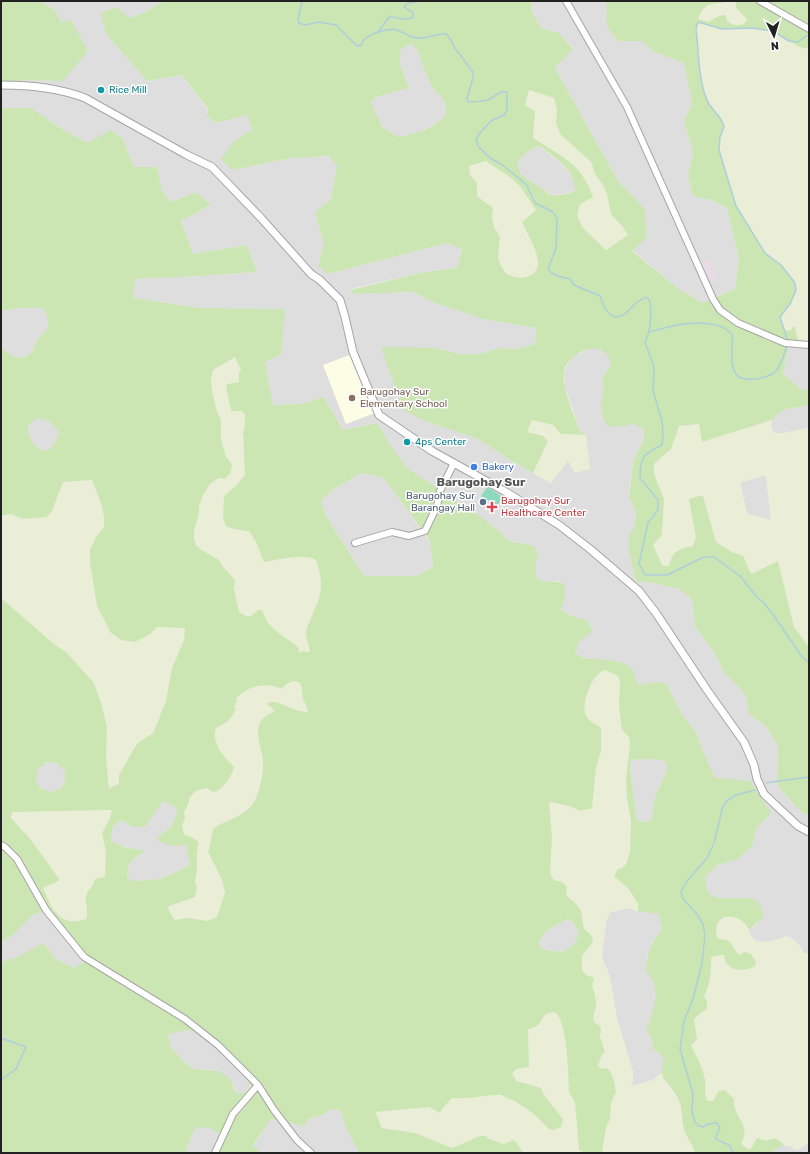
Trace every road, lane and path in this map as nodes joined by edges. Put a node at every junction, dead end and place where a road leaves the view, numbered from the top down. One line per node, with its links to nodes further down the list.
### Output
1 (566, 1): 5 (street)
2 (760, 1): 3 (street)
3 (809, 29)
4 (1, 85): 6 (street)
5 (809, 345)
6 (454, 463): 7 (street); 8 (street)
7 (355, 543)
8 (809, 832)
9 (1, 845): 10 (street)
10 (258, 1085): 11 (street); 12 (street)
11 (215, 1153)
12 (311, 1153)

